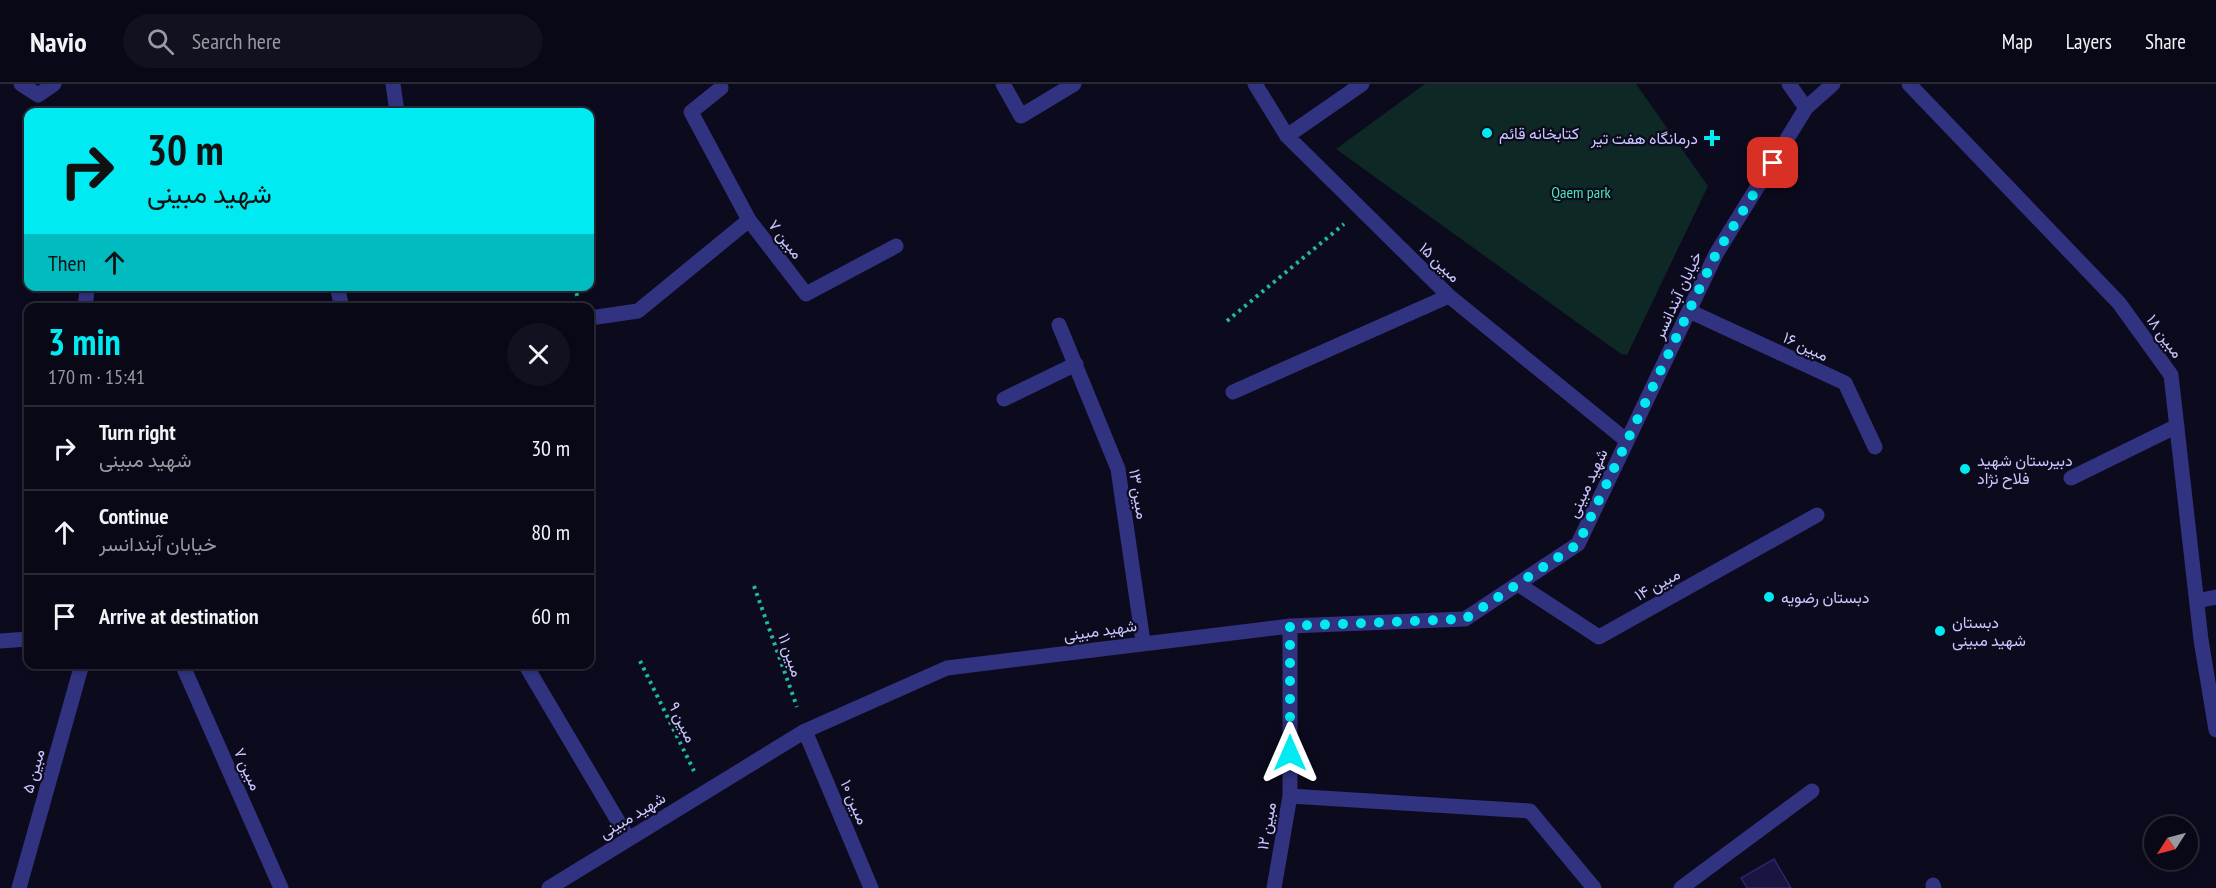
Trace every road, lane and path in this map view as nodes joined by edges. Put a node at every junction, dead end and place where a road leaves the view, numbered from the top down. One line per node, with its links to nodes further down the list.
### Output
1 (21, 84): 2 (street)
2 (54, 84)
3 (393, 84): 12 (street)
4 (1003, 84): 5 (street)
5 (1074, 84)
6 (1254, 84): 14 (street, مبین ۱۵)
7 (1362, 84): 14 (street)
8 (1789, 84): 13 (street)
9 (1833, 84): 13 (street, خیابان آبندانسر)
10 (1909, 84): 26 (street, مبین ۱۸)
11 (721, 88): 16 (street)
12 (396, 108)
13 (1806, 108): 19 (street, خیابان آبندانسر)
14 (1287, 136): 15 (street, مبین ۱۵)
15 (1361, 210): 18 (street, مبین ۱۵); 21 (path)
16 (749, 220): 17 (street, مبین ۷); 20 (street, مبین ۷)
17 (896, 246)
18 (1449, 296): 24 (street); 27 (street, مبین ۱۵)
19 (1689, 311): 27 (street, خیابان آبندانسر); 28 (street, مبین ۱۶)
20 (594, 317)
21 (1227, 321)
22 (1059, 326): 23 (street, مبین ۱۳)
23 (1076, 364): 25 (street); 38 (street, مبین ۱۳)
24 (1233, 392)
25 (1004, 399)
26 (2177, 426): 29 (street); 34 (street, مبین ۱۸)
27 (1627, 441): 31 (street, شهید مبینی)
28 (1875, 447)
29 (2071, 478)
30 (1817, 515): 31 (street, مبین ۱۴)
31 (1518, 584): 35 (street, شهید مبینی)
32 (754, 586): 44 (path, مبین ۱۱)
33 (2216, 597): 34 (street)
34 (2197, 601): 43 (street, مبین ۱۸)
35 (1290, 626): 38 (street, شهید مبینی); 47 (street, مبین ۱۲)
36 (24, 639): 37 (street)
37 (0, 641)
38 (1143, 642): 44 (street, شهید مبینی)
39 (640, 661): 46 (path, مبین ۹)
40 (81, 669): 49 (street, مبین ۵)
41 (184, 669): 50 (street, مبین ۷)
42 (528, 669): 48 (street)
43 (2216, 730)
44 (806, 731): 46 (street, شهید مبینی); 52 (street, مبین ۱۰)
45 (1812, 791): 55 (street)
46 (705, 793): 48 (street, شهید مبینی)
47 (1290, 796): 53 (street, مبین ۱۲); 54 (street)
48 (628, 838): 51 (street, شهید مبینی)
49 (19, 888)
50 (281, 888)
51 (549, 888)
52 (872, 888)
53 (1274, 888)
54 (1594, 888)
55 (1681, 888)

